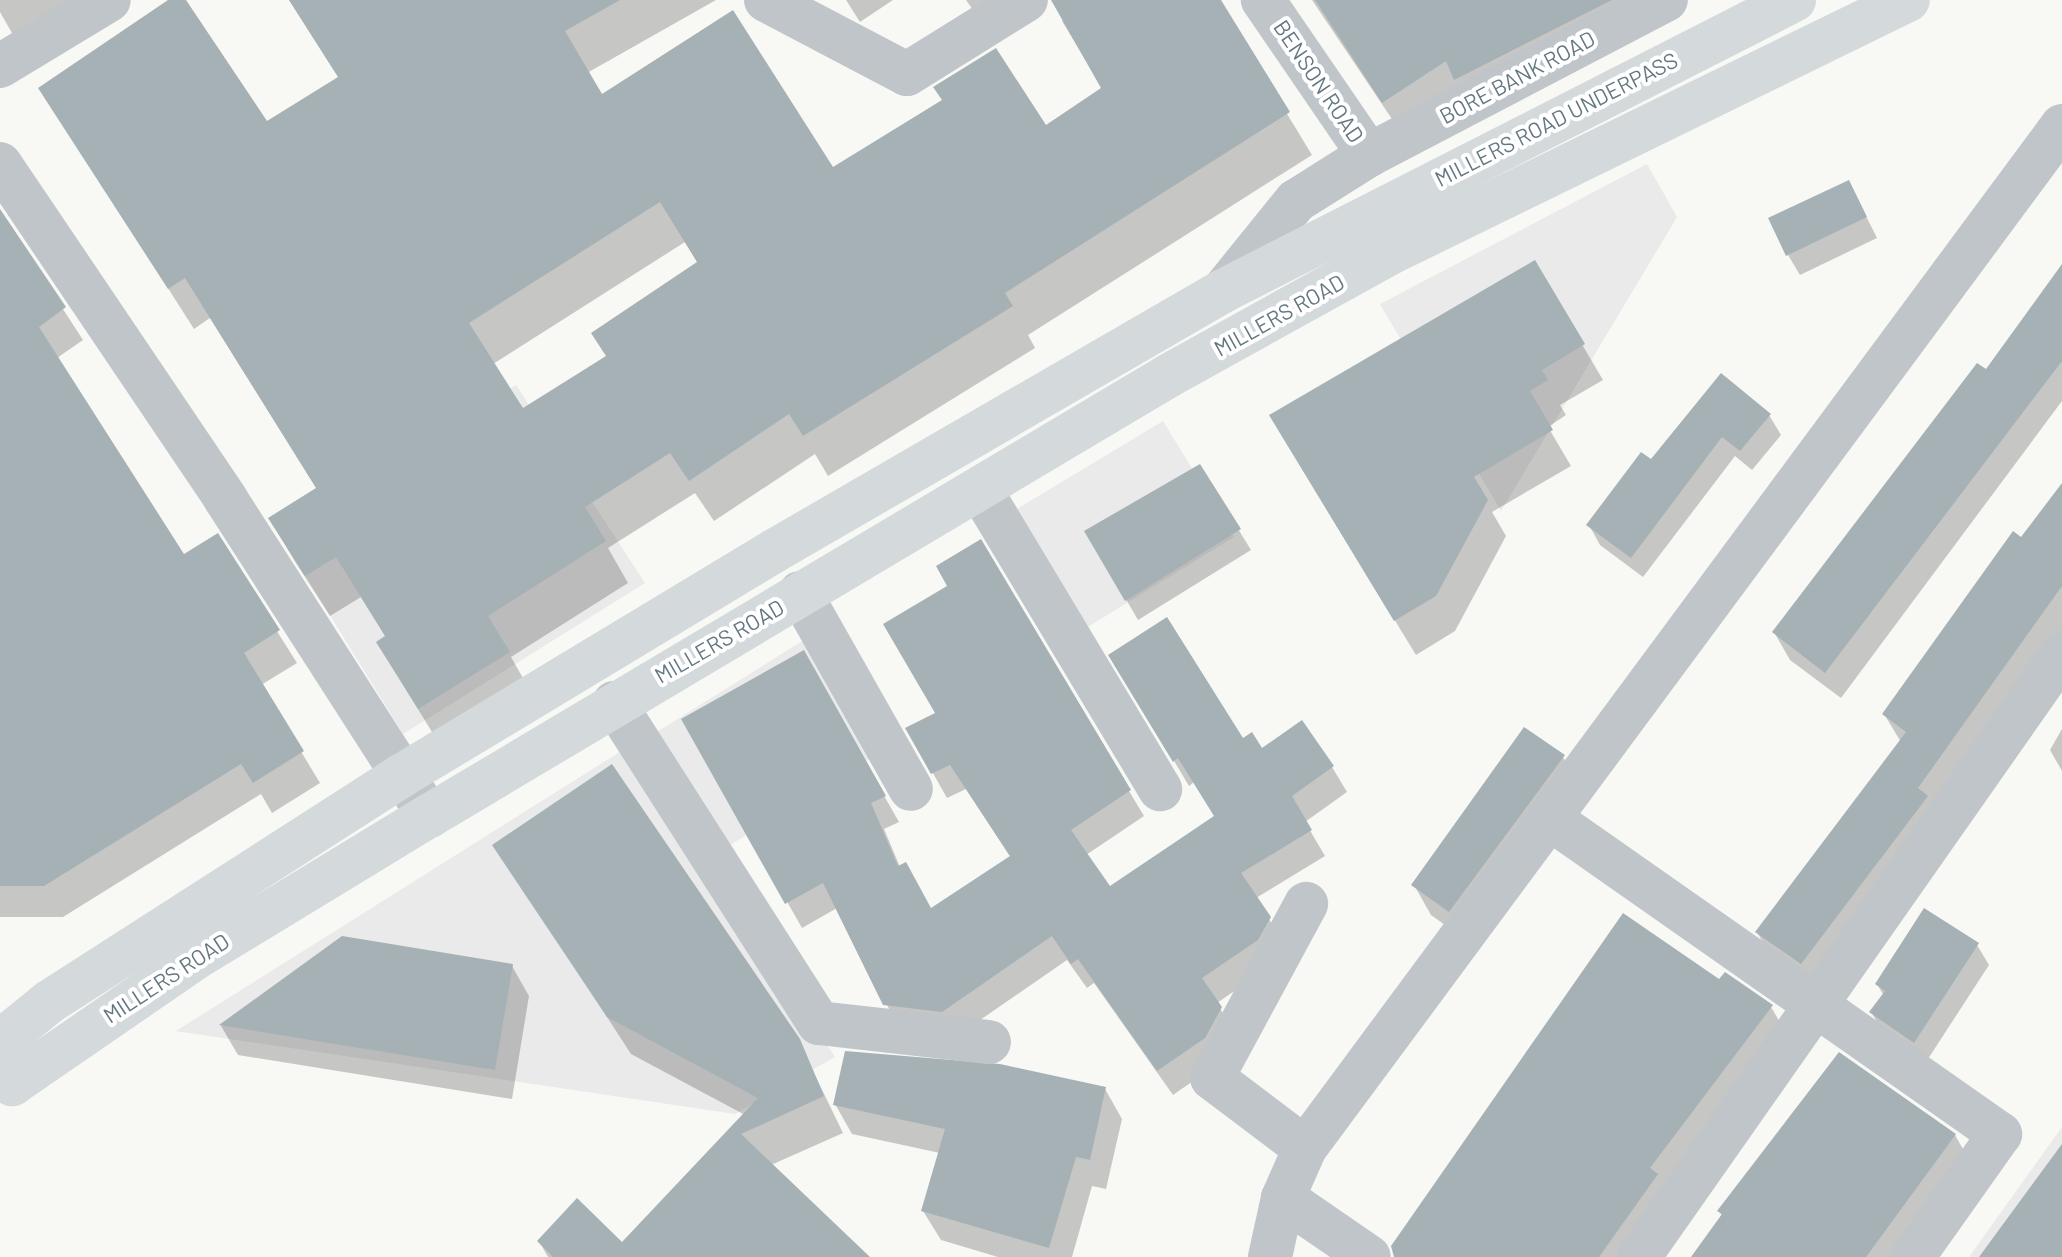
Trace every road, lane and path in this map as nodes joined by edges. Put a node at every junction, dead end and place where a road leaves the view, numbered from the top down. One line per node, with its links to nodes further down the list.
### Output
1 (109, 0): 8 (street)
2 (766, 0): 3 (street)
3 (1026, 0)
4 (1263, 0): 10 (street, BENSON ROAD)
5 (1666, 0): 10 (street, BORE BANK ROAD)
6 (1794, 0): 12 (main road, MILLERS ROAD UNDERPASS)
7 (1908, 0): 14 (main road, MILLERS ROAD)
8 (0, 66)
9 (2062, 126): 22 (street)
10 (1369, 155): 13 (street, BENSON ROAD)
11 (0, 164): 18 (street)
12 (1320, 240): 13 (main road, MILLERS ROAD)
13 (1223, 291): 18 (main road, MILLERS ROAD)
14 (981, 491): 15 (main road, MILLERS ROAD); 20 (street)
15 (800, 593): 17 (main road, MILLERS ROAD); 19 (street)
16 (2062, 654): 24 (street)
17 (614, 703): 21 (main road, MILLERS ROAD); 26 (street)
18 (401, 776): 21 (street); 25 (main road, MILLERS ROAD)
19 (911, 789)
20 (1160, 789)
21 (429, 816): 27 (main road, MILLERS ROAD)
22 (1549, 818): 24 (street); 28 (street)
23 (1306, 904): 28 (street)
24 (1816, 1005): 32 (street); 33 (street)
25 (0, 1042)
26 (989, 1042)
27 (4, 1084)
28 (1305, 1148): 29 (street)
29 (1283, 1198): 30 (street); 31 (street)
30 (1270, 1257)
31 (1369, 1257)
32 (1639, 1257)
33 (1913, 1257)

